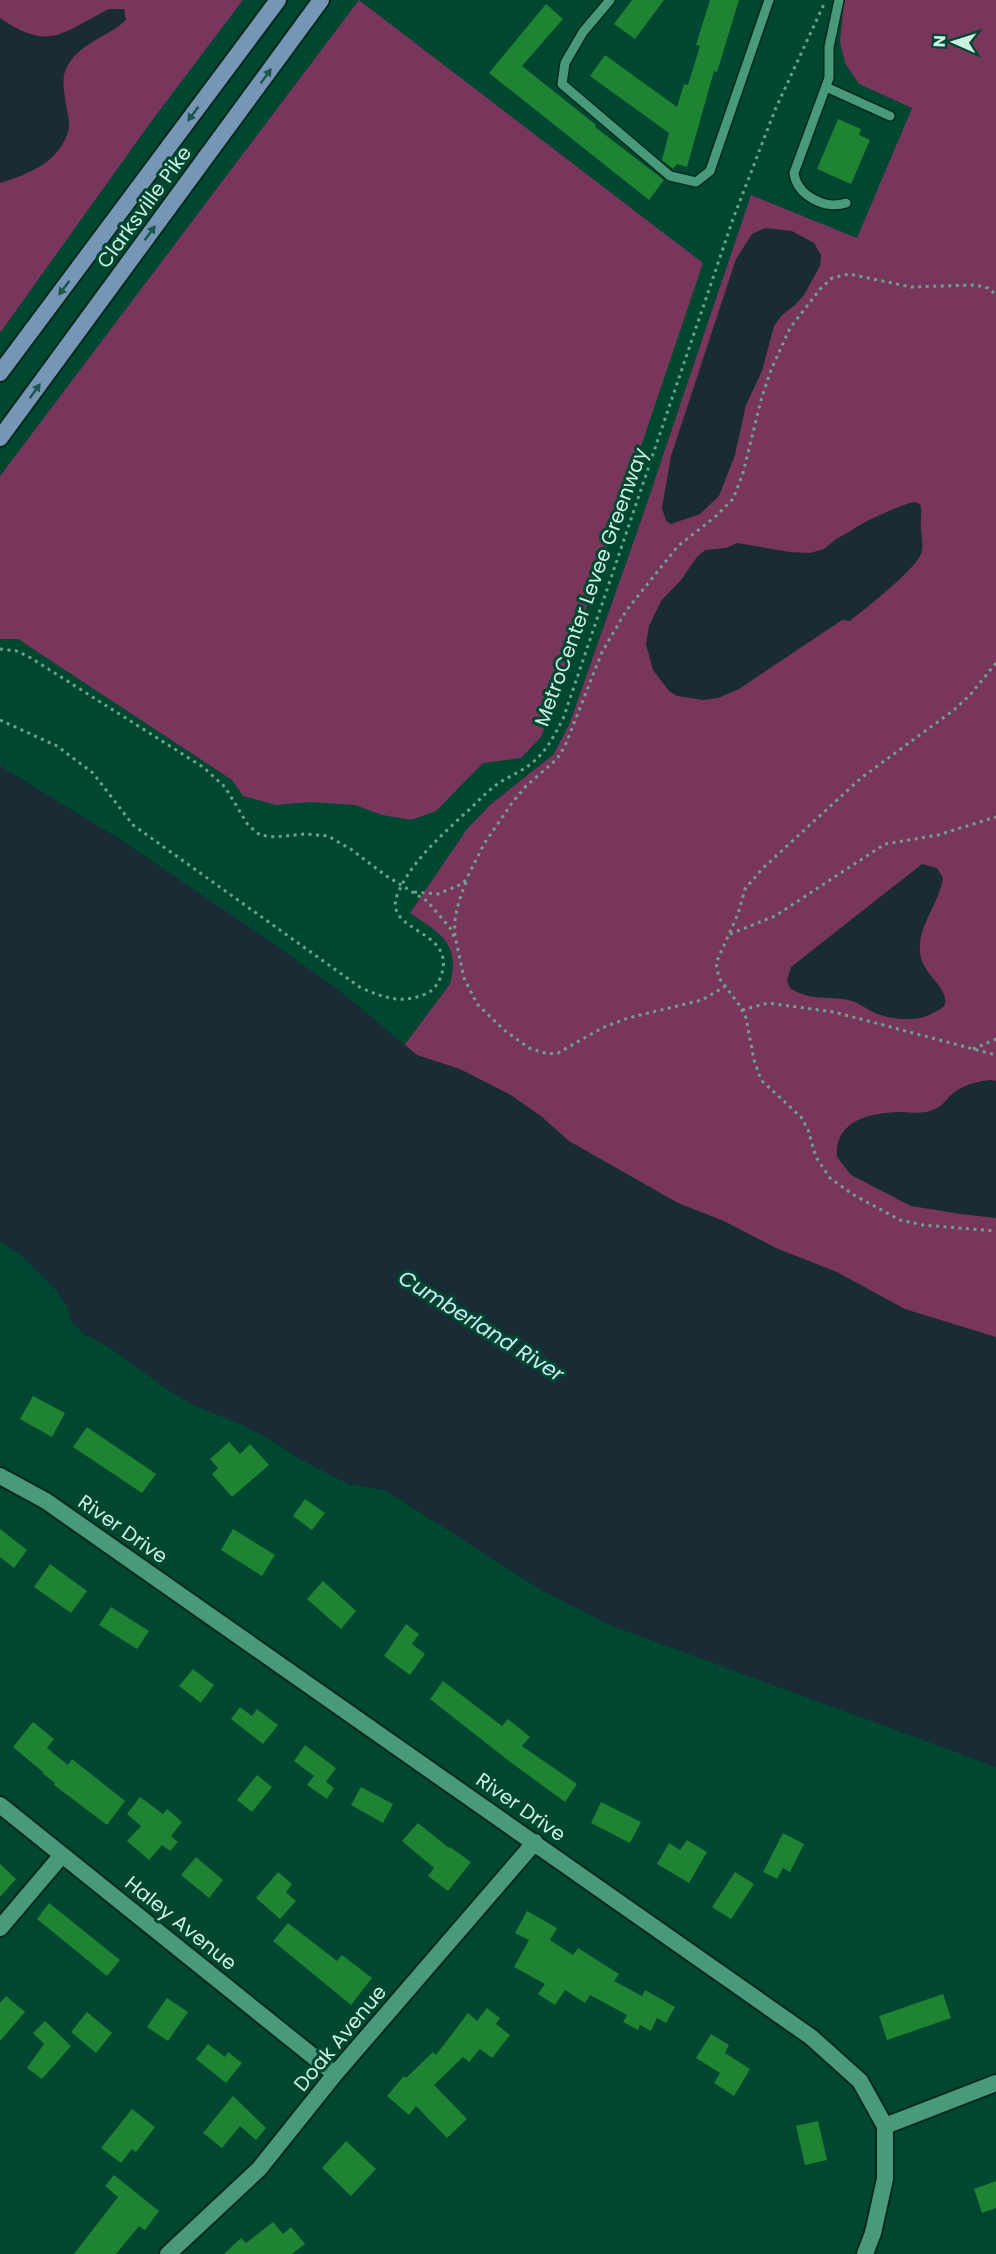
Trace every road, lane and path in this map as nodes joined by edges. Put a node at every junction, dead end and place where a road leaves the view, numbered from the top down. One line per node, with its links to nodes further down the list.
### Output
1 (278, 0): 11 (main road, Clarksville Pike, one-way to 11)
2 (321, 0): 12 (main road, Clarksville Pike, one-way to 2)
3 (610, 0): 4 (lane)
4 (769, 0)
5 (826, 0): 18 (path, MetroCenter Levee Greenway)
6 (839, 0): 7 (lane)
7 (826, 87): 8 (lane); 9 (lane)
8 (890, 116)
9 (846, 203)
10 (996, 295): 17 (path)
11 (0, 373)
12 (0, 438)
13 (0, 649): 18 (path)
14 (996, 663): 20 (path)
15 (0, 720): 18 (path, MetroCenter Levee Greenway)
16 (996, 817): 20 (path)
17 (467, 878): 19 (path); 21 (path)
18 (401, 886): 19 (path)
19 (414, 892): 21 (path)
20 (729, 934): 22 (path)
21 (456, 941): 22 (path)
22 (724, 987): 23 (path)
23 (742, 1010): 25 (path); 27 (path)
24 (996, 1039): 25 (path)
25 (973, 1048): 26 (path)
26 (996, 1055)
27 (996, 1231)
28 (0, 1476): 30 (street, River Drive)
29 (0, 1805): 31 (street, Haley Avenue)
30 (535, 1842): 33 (street, Doak Avenue); 35 (street, River Drive)
31 (62, 1855): 32 (street); 33 (street, Haley Avenue)
32 (0, 1928)
33 (335, 2074): 36 (street, Doak Avenue)
34 (996, 2083): 35 (street)
35 (885, 2126): 37 (street, River Drive)
36 (168, 2254)
37 (865, 2254)

